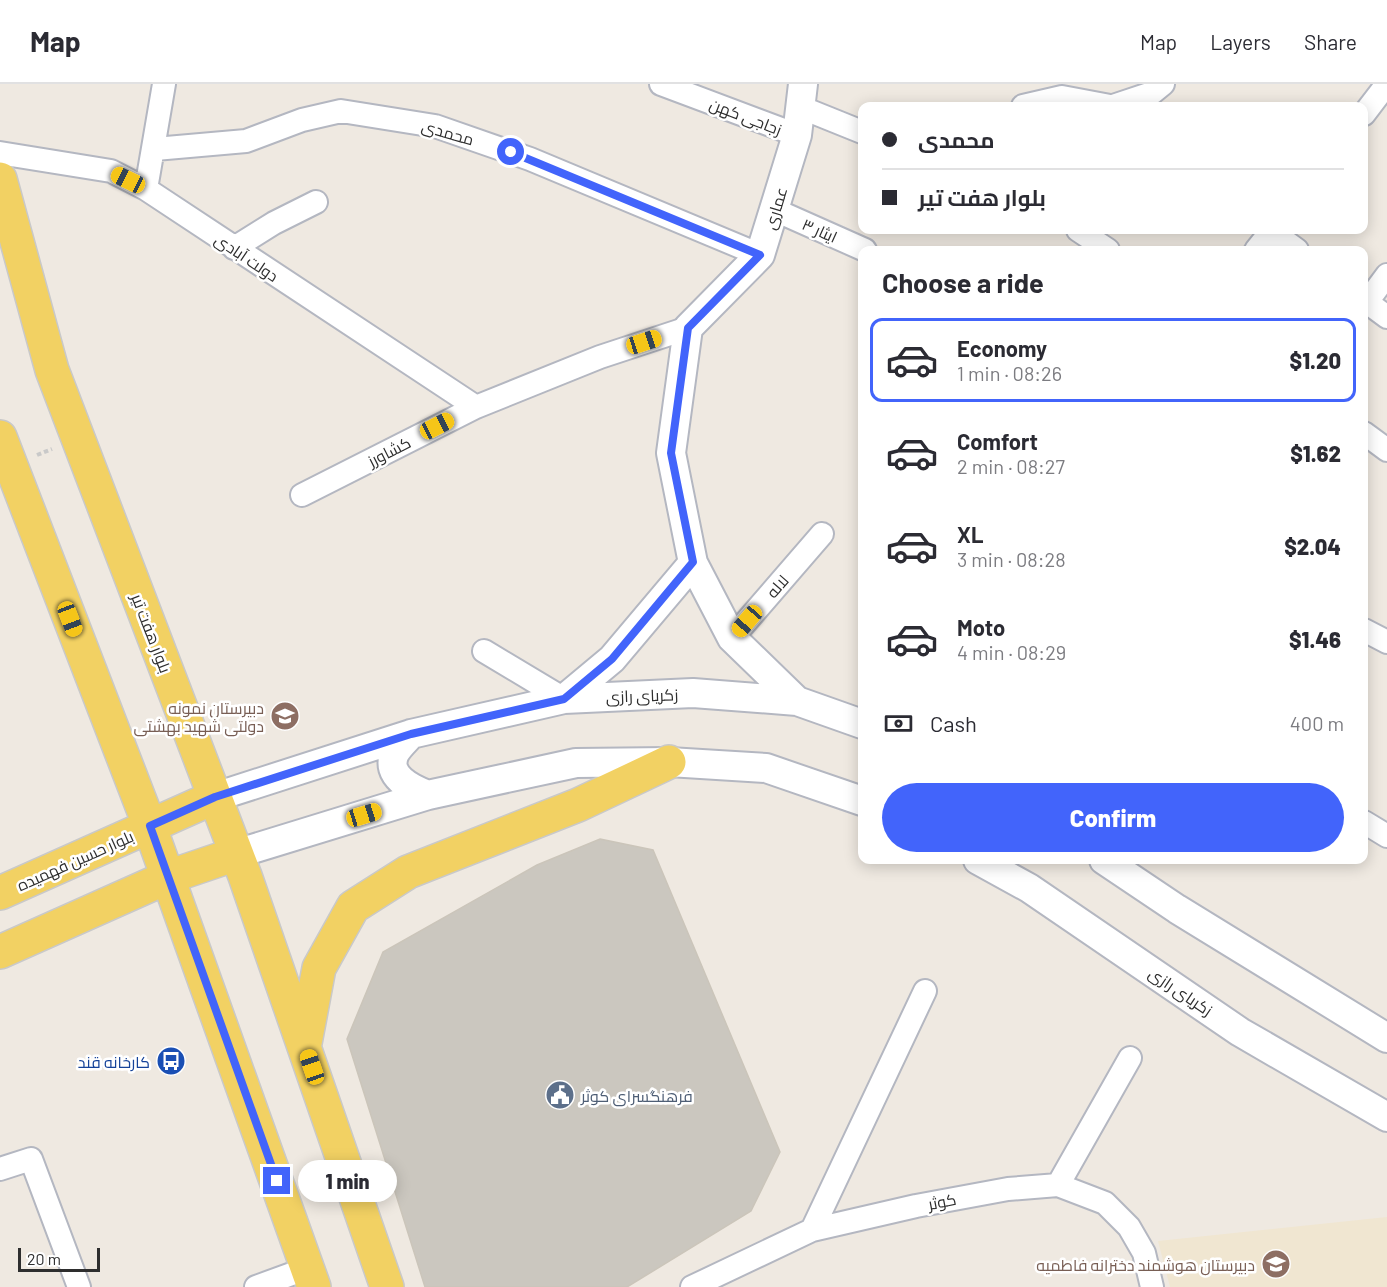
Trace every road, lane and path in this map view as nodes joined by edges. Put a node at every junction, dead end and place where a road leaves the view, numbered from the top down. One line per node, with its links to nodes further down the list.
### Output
1 (164, 84): 11 (street)
2 (661, 84): 8 (street, زجاجی کهن)
3 (1162, 84): 7 (street)
4 (1387, 84): 9 (street)
5 (1040, 102): 6 (street)
6 (1090, 102)
7 (1124, 102)
8 (800, 109): 10 (street, زجاجی کهن); 16 (street, عماری)
9 (1368, 109)
10 (858, 131)
11 (155, 149): 14 (street); 25 (street, محمدی)
12 (0, 153): 14 (street, دولت آبادی)
13 (0, 179): 33 (main road, بلوار هفت تیر)
14 (146, 189): 24 (street, دولت آبادی)
15 (316, 202): 24 (street)
16 (775, 210): 23 (street, ایثار ۳); 25 (street, عماری)
17 (1084, 234): 20 (street)
18 (1269, 234): 21 (street)
19 (1277, 234): 22 (street)
20 (1102, 246)
21 (1259, 246)
22 (1292, 246)
23 (858, 247)
24 (234, 248): 31 (street, دولت آبادی)
25 (760, 255): 30 (street, عماری)
26 (1387, 275): 27 (street)
27 (1368, 298)
28 (1368, 305): 29 (street)
29 (1387, 317)
30 (688, 328): 31 (street, عماری); 38 (street)
31 (476, 407): 36 (street, کشاورز)
32 (1368, 436): 35 (street)
33 (78, 440): 34 (path); 49 (main road, بلوار هفت تیر)
34 (5, 450): 52 (main road)
35 (1387, 450)
36 (303, 495)
37 (822, 534): 40 (street, لاله)
38 (693, 562): 40 (street); 43 (street)
39 (1368, 632): 41 (street)
40 (732, 638): 44 (street)
41 (1387, 642)
42 (484, 651): 43 (street)
43 (564, 699): 44 (street, زکریای رازی); 46 (street, زکریای رازی)
44 (797, 701): 45 (street, زکریای رازی)
45 (858, 723)
46 (411, 734): 48 (street); 49 (street, زکریای رازی)
47 (669, 762): 48 (street); 50 (street); 62 (main road)
48 (428, 795): 54 (street)
49 (215, 797): 52 (main road, بلوار حسین فهمیده); 54 (main road, بلوار هفت تیر)
50 (858, 800)
51 (1368, 824): 53 (street)
52 (150, 826): 57 (main road); 58 (main road, بلوار حسین فهمیده)
53 (1387, 836)
54 (236, 854): 57 (main road); 62 (main road, بلوار هفت تیر)
55 (985, 864): 64 (street, زکریای رازی)
56 (1110, 864): 61 (street)
57 (168, 877): 59 (main road); 68 (main road)
58 (0, 893)
59 (0, 952)
60 (925, 991): 67 (street)
61 (1387, 1038)
62 (304, 1045): 71 (main road, بلوار هفت تیر)
63 (1130, 1058): 66 (street)
64 (1387, 1117)
65 (0, 1169): 69 (street)
66 (1058, 1185): 67 (street, کوثر); 73 (street, کوثر)
67 (812, 1230): 72 (street, کوثر)
68 (311, 1277): 70 (street)
69 (78, 1287)
70 (256, 1287)
71 (387, 1287)
72 (692, 1287)
73 (1152, 1287)

